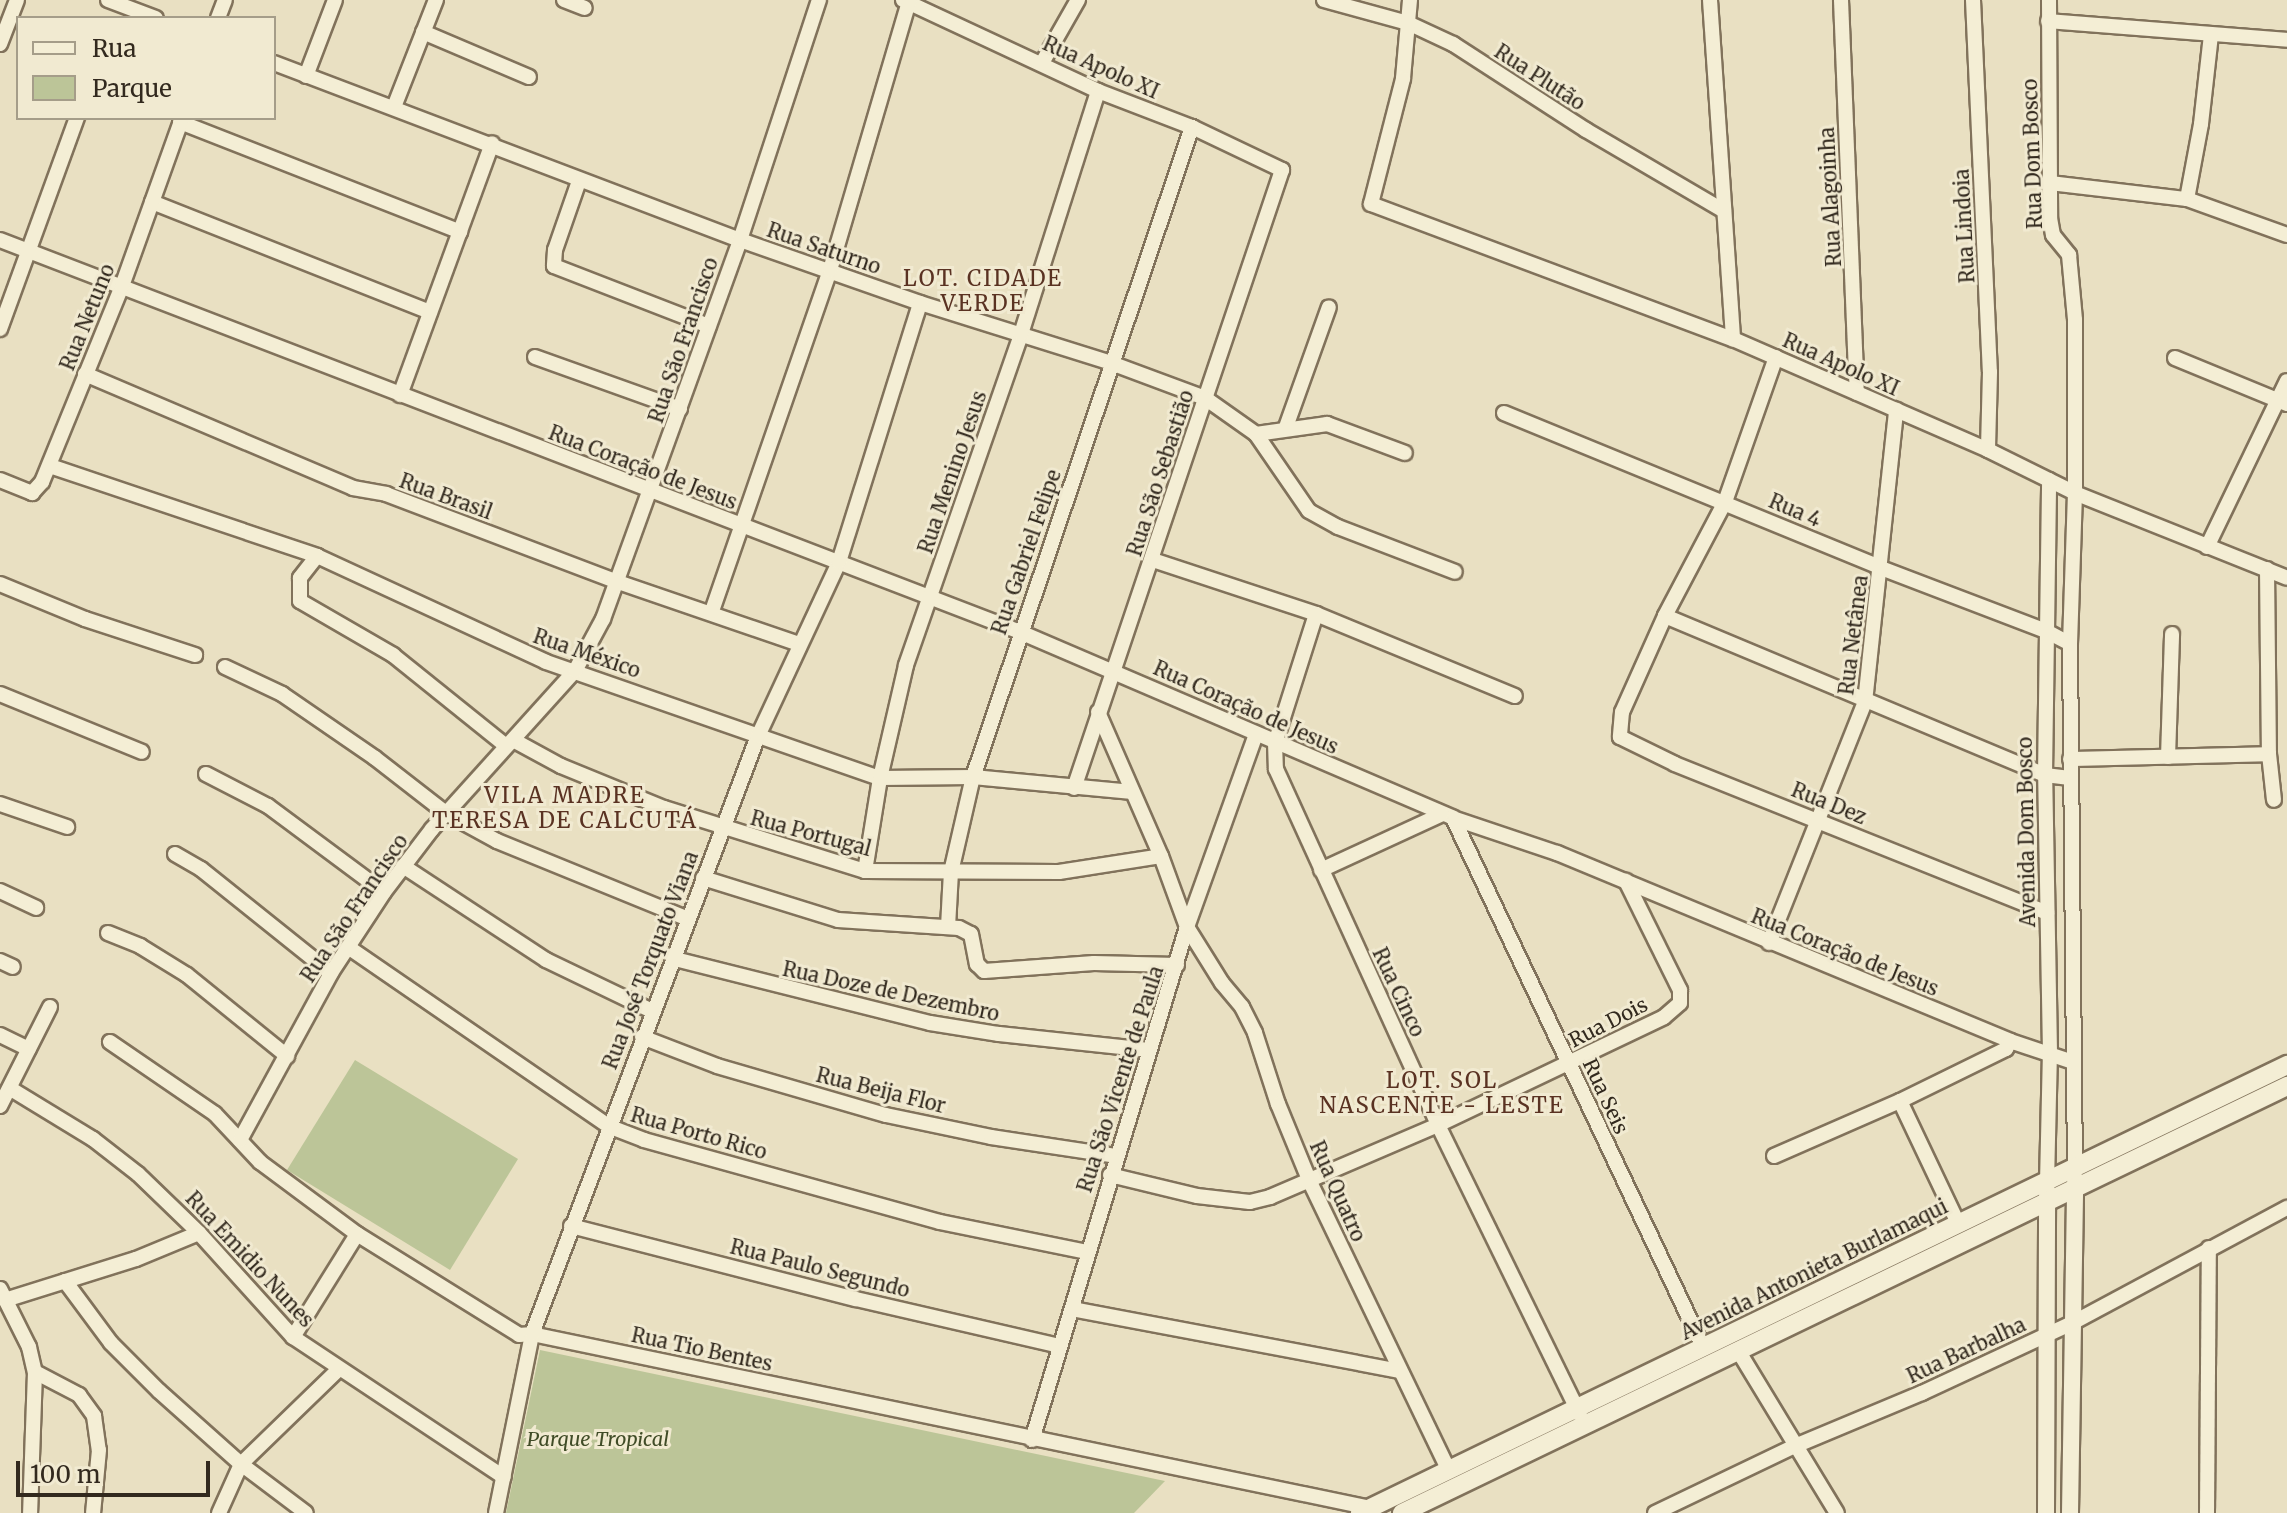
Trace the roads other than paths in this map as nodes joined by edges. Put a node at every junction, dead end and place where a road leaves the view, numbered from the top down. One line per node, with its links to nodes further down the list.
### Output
1 (17, 0): 22 (street)
2 (335, 0): 25 (street)
3 (436, 0): 19 (street)
4 (564, 0): 15 (street)
5 (819, 0): 42 (street)
6 (1078, 0): 23 (street)
7 (1324, 0): 18 (street, Rua Plutão)
8 (1410, 0): 18 (street)
9 (1710, 0): 38 (street)
10 (1841, 0): 59 (street, Rua Alagoinha)
11 (1973, 0): 68 (street, Rua Lindoia)
12 (2049, 0): 17 (street, Rua Dom Bosco)
13 (906, 1): 23 (street, Rua Apolo XI); 44 (street)
14 (115, 6): 16 (street)
15 (585, 8)
16 (149, 16)
17 (2048, 21): 20 (street); 35 (street, Rua Dom Bosco)
18 (1408, 23): 38 (street, Rua Plutão); 52 (street, Rua Apolo XI)
19 (423, 32): 26 (street); 28 (street)
20 (2211, 35): 21 (street); 36 (street)
21 (2287, 40)
22 (0, 44)
23 (1042, 63): 27 (street, Rua Apolo XI)
24 (276, 64): 25 (street, Rua Saturno)
25 (306, 76): 28 (street, Rua Saturno)
26 (529, 77)
27 (1098, 91): 31 (street, Rua Apolo XI); 51 (street, Rua Menino Jesus)
28 (394, 107): 32 (street, Rua Saturno)
29 (76, 120): 43 (street)
30 (181, 120): 37 (street, Rua Netuno); 39 (street)
31 (1192, 127): 33 (street, Rua Apolo XI); 56 (street, Rua Gabriel Felipe)
32 (492, 143): 34 (street, Rua Saturno); 39 (street)
33 (1282, 170): 61 (street, Rua São Sebastião)
34 (579, 181): 42 (street, Rua Saturno); 49 (street)
35 (2050, 183): 36 (street); 74 (street, Rua Dom Bosco)
36 (2187, 199): 40 (street)
37 (152, 202): 45 (street, Rua Netuno); 48 (street)
38 (1724, 211): 52 (street)
39 (460, 232): 48 (street)
40 (2287, 235)
41 (0, 240): 43 (street, Rua Coração de Jesus)
42 (740, 240): 44 (street, Rua Saturno); 49 (street, Rua São Francisco)
43 (28, 252): 45 (street, Rua Coração de Jesus); 50 (street)
44 (830, 270): 46 (street, Rua Saturno); 76 (street)
45 (122, 286): 57 (street, Rua Netuno); 60 (street, Rua Coração de Jesus)
46 (920, 303): 51 (street, Rua Saturno); 80 (street)
47 (1329, 307): 66 (street)
48 (430, 312): 60 (street)
49 (709, 326): 63 (street, Rua São Francisco)
50 (0, 329)
51 (1021, 334): 56 (street, Rua Saturno); 87 (street, Rua Menino Jesus)
52 (1733, 339): 54 (street, Rua Apolo XI)
53 (535, 357): 63 (street)
54 (1776, 357): 59 (street, Rua Apolo XI); 75 (street)
55 (2175, 358): 62 (street)
56 (1111, 363): 61 (street, Rua Saturno); 92 (street, Rua Gabriel Felipe)
57 (85, 374): 70 (street, Rua Netuno); 85 (street, Rua Brasil)
58 (2287, 381): 62 (street)
59 (1857, 393): 64 (street, Rua Apolo XI)
60 (400, 395): 73 (street, Rua Coração de Jesus)
61 (1205, 398): 67 (street, Rua Saturno); 79 (street, Rua São Sebastião)
62 (2283, 402): 77 (street)
63 (680, 409): 73 (street, Rua São Francisco)
64 (1896, 410): 68 (street, Rua Apolo XI); 81 (street, Rua Netânea)
65 (1504, 413): 75 (street, Rua 4)
66 (1286, 427): 67 (street); 69 (street)
67 (1256, 434): 83 (street, Rua Saturno)
68 (1988, 450): 72 (street, Rua Apolo XI)
69 (1405, 453)
70 (50, 466): 71 (street, Rua Netuno); 78 (street, Rua México)
71 (0, 480)
72 (2049, 480): 74 (street, Rua Apolo XI); 91 (street, Avenida Dom Bosco)
73 (651, 492): 76 (street, Rua Coração de Jesus); 85 (street, Rua São Francisco)
74 (2075, 493): 77 (street, Rua Apolo XI); 95 (street)
75 (1725, 502): 81 (street, Rua 4); 90 (street)
76 (741, 525): 80 (street, Rua Coração de Jesus); 88 (street)
77 (2207, 547): 82 (street, Rua Apolo XI)
78 (317, 556): 98 (street, Rua México); 106 (street, Rua Portugal)
79 (1153, 560): 89 (street); 99 (street, Rua São Sebastião)
80 (839, 562): 87 (street, Rua Coração de Jesus); 94 (street, Rua José Torquato Viana)
81 (1881, 568): 91 (street, Rua 4); 102 (street, Rua Netânea)
82 (2267, 569): 84 (street, Rua Apolo XI); 109 (street)
83 (1455, 572)
84 (2287, 578)
85 (618, 582): 88 (street, Rua Brasil); 98 (street, Rua São Francisco)
86 (0, 584): 96 (street)
87 (930, 598): 92 (street, Rua Coração de Jesus); 115 (street, Rua Menino Jesus)
88 (712, 611): 94 (street, Rua Brasil)
89 (1316, 614): 101 (street); 107 (street)
90 (1665, 616): 102 (street); 123 (street, Rua Dez)
91 (2046, 631): 95 (street, Rua 4); 113 (street, Avenida Dom Bosco)
92 (1020, 632): 99 (street, Rua Coração de Jesus); 114 (street, Rua Gabriel Felipe)
93 (2172, 634): 110 (street)
94 (799, 644): 105 (street, Rua José Torquato Viana)
95 (2070, 644): 111 (street)
96 (195, 655)
97 (225, 667): 121 (street)
98 (575, 671): 105 (street, Rua México); 106 (street, Rua São Francisco)
99 (1113, 671): 103 (street, Rua São Sebastião); 104 (street, Rua Coração de Jesus)
100 (0, 694): 108 (street)
101 (1515, 696)
102 (1865, 702): 113 (street); 123 (street, Rua Netânea)
103 (1098, 712): 117 (street, Rua São Sebastião); 118 (street, Rua Quatro)
104 (1256, 734): 107 (street, Rua Coração de Jesus); 140 (street, Rua São Vicente de Paula)
105 (758, 736): 115 (street, Rua México); 125 (street, Rua José Torquato Viana)
106 (510, 743): 121 (street, Rua São Francisco); 125 (street, Rua Portugal)
107 (1275, 743): 122 (street, Rua Coração de Jesus); 129 (street, Rua Cinco)
108 (142, 752)
109 (2269, 754): 110 (street); 119 (street)
110 (2168, 757): 111 (street)
111 (2070, 759): 116 (street)
112 (206, 774): 135 (street)
113 (2045, 775): 116 (street); 137 (street, Avenida Dom Bosco)
114 (973, 777): 115 (street, Rua México); 117 (street, Rua México); 131 (street, Rua Gabriel Felipe)
115 (880, 778): 130 (street, Rua Menino Jesus)
116 (2070, 778): 157 (street)
117 (1074, 788): 118 (street, Rua México)
118 (1132, 792): 127 (street, Rua Quatro)
119 (2274, 800)
120 (0, 804): 124 (street)
121 (446, 813): 128 (street, Rua São Francisco); 138 (street)
122 (1447, 816): 129 (street); 133 (street, Rua Coração de Jesus); 158 (street, Rua Seis)
123 (1819, 819): 137 (street, Rua Dez); 142 (street, Rua Netânea)
124 (67, 827)
125 (722, 828): 130 (street, Rua Portugal); 132 (street, Rua José Torquato Viana)
126 (175, 854): 146 (street)
127 (1161, 856): 131 (street, Rua Portugal); 140 (street, Rua Quatro)
128 (403, 866): 135 (street, Rua São Francisco); 148 (street)
129 (1321, 870): 164 (street, Rua Cinco)
130 (865, 871): 131 (street, Rua Portugal)
131 (951, 872): 139 (street, Rua Gabriel Felipe)
132 (703, 878): 138 (street, Rua José Torquato Viana); 139 (street)
133 (1626, 881): 142 (street, Rua Coração de Jesus); 158 (street, Rua Dois)
134 (0, 891): 136 (street)
135 (384, 892): 143 (street, Rua São Francisco)
136 (36, 908)
137 (2047, 913): 155 (street, Avenida Dom Bosco)
138 (688, 919): 144 (street, Rua José Torquato Viana)
139 (948, 927): 145 (street)
140 (1187, 927): 145 (street, Rua São Vicente de Paula); 171 (street, Rua Quatro)
141 (108, 933): 156 (street)
142 (1769, 943): 151 (street, Rua Coração de Jesus)
143 (348, 947): 146 (street, Rua São Francisco); 165 (street, Rua Porto Rico)
144 (675, 959): 148 (street, Rua José Torquato Viana); 154 (street, Rua Doze de Dezembro)
145 (1177, 965): 154 (street, Rua São Vicente de Paula)
146 (331, 973): 156 (street, Rua São Francisco)
147 (50, 1007): 153 (street)
148 (652, 1011): 150 (street, Rua José Torquato Viana)
149 (0, 1035): 153 (street)
150 (642, 1037): 165 (street, Rua José Torquato Viana); 167 (street, Rua Beija Flor)
151 (2010, 1041): 155 (street, Rua Coração de Jesus); 162 (street)
152 (110, 1042): 166 (street, Rua Tio Bentes)
153 (29, 1049): 160 (street)
154 (1149, 1050): 167 (street, Rua São Vicente de Paula)
155 (2050, 1053): 157 (street, Rua Coração de Jesus); 172 (street, Avenida Dom Bosco)
156 (287, 1056): 166 (street, Rua São Francisco)
157 (2073, 1062): 169 (street)
158 (1569, 1064): 164 (street, Rua Dois); 191 (street, Rua Seis)
159 (2287, 1065): 169 (main road, Avenida Antonieta Burlamaqui)
160 (11, 1089): 163 (street); 178 (street, Rua Emidio Nunes)
161 (2286, 1090): 173 (main road, Avenida Antonieta Burlamaqui)
162 (1900, 1101): 168 (street); 176 (street)
163 (0, 1106)
164 (1438, 1125): 171 (street, Rua Dois); 196 (street, Rua Cinco)
165 (608, 1126): 177 (street, Rua José Torquato Viana); 181 (street, Rua Porto Rico)
166 (240, 1140): 179 (street, Rua Tio Bentes)
167 (1116, 1156): 170 (street, Rua São Vicente de Paula)
168 (1774, 1156)
169 (2075, 1170): 172 (main road, Avenida Antonieta Burlamaqui); 173 (street)
170 (1110, 1175): 171 (street, Rua Dois); 181 (street, Rua São Vicente de Paula)
171 (1310, 1182): 194 (street, Rua Quatro)
172 (2047, 1183): 174 (street); 176 (main road, Avenida Antonieta Burlamaqui)
173 (2074, 1190): 174 (main road, Avenida Antonieta Burlamaqui); 186 (street)
174 (2046, 1203): 183 (main road, Avenida Antonieta Burlamaqui); 188 (street)
175 (2287, 1208): 180 (street, Rua Barbalha)
176 (1958, 1223): 183 (main road, Avenida Antonieta Burlamaqui)
177 (571, 1226): 187 (street, Rua José Torquato Viana); 190 (street, Rua Paulo Segundo)
178 (199, 1233): 182 (street); 189 (street, Rua Emidio Nunes)
179 (357, 1234): 187 (street, Rua Tio Bentes); 189 (street)
180 (2209, 1248): 186 (street, Rua Barbalha); 213 (street)
181 (1087, 1252): 185 (street, Rua São Vicente de Paula)
182 (65, 1281): 184 (street); 199 (street)
183 (1847, 1288): 191 (main road, Avenida Antonieta Burlamaqui); 192 (main road, Avenida Antonieta Burlamaqui)
184 (2, 1295): 195 (street)
185 (1072, 1309): 190 (street, Rua São Vicente de Paula); 194 (street)
186 (2074, 1322): 188 (street, Rua Barbalha); 212 (street)
187 (532, 1334): 197 (street, Rua Tio Bentes); 201 (street, Rua José Torquato Viana)
188 (2046, 1335): 198 (street, Rua Barbalha); 211 (street)
189 (293, 1337): 193 (street, Rua Emidio Nunes)
190 (1060, 1346): 197 (street, Rua São Vicente de Paula)
191 (1703, 1347): 196 (main road, Avenida Antonieta Burlamaqui)
192 (1739, 1352): 196 (main road, Avenida Antonieta Burlamaqui); 198 (street)
193 (338, 1370): 199 (street); 201 (street, Rua Emidio Nunes)
194 (1400, 1371): 200 (street, Rua Quatro)
195 (35, 1372): 204 (street); 205 (street)
196 (1582, 1418): 200 (main road, Avenida Antonieta Burlamaqui); 202 (main road, Avenida Antonieta Burlamaqui)
197 (1032, 1440): 203 (street, Rua Tio Bentes)
198 (1795, 1446): 209 (street, Rua Barbalha); 210 (street)
199 (241, 1464): 206 (street); 207 (street)
200 (1448, 1469): 202 (main road, Avenida Antonieta Burlamaqui)
201 (504, 1477): 208 (street, Rua José Torquato Viana)
202 (1409, 1503): 203 (main road, Avenida Antonieta Burlamaqui)
203 (1372, 1511)
204 (30, 1513)
205 (93, 1513)
206 (219, 1513)
207 (306, 1513)
208 (496, 1513)
209 (1655, 1513)
210 (1837, 1513)
211 (2046, 1513)
212 (2070, 1513)
213 (2207, 1513)

